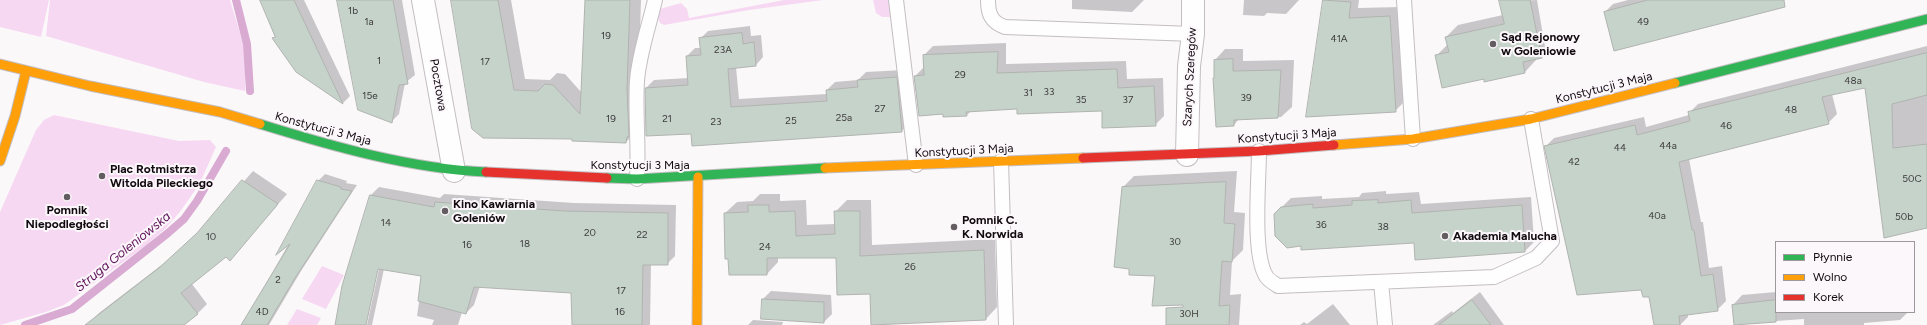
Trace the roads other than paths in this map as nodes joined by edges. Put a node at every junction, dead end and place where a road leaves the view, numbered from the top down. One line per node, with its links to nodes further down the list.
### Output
1 (423, 0): 18 (street, Pocztowa)
2 (655, 0): 20 (lane)
3 (896, 0): 17 (lane)
4 (988, 0): 8 (lane)
5 (1193, 0): 8 (street, Szarych Szeregów)
6 (1404, 0): 12 (lane)
7 (1927, 19): 11 (street, Konstytucji 3 Maja)
8 (1193, 34): 14 (street, Szarych Szeregów)
9 (0, 64): 10 (street, Konstytucji 3 Maja)
10 (26, 71): 15 (street); 18 (street, Konstytucji 3 Maja)
11 (1531, 119): 12 (street, Konstytucji 3 Maja); 21 (lane)
12 (1414, 138): 13 (street, Konstytucji 3 Maja)
13 (1259, 151): 14 (street, Konstytucji 3 Maja); 21 (lane)
14 (1187, 154): 16 (street, Konstytucji 3 Maja)
15 (0, 161)
16 (1001, 161): 17 (street, Konstytucji 3 Maja); 23 (lane)
17 (916, 165): 19 (street, Konstytucji 3 Maja)
18 (454, 171): 20 (street, Konstytucji 3 Maja)
19 (698, 176): 20 (street, Konstytucji 3 Maja); 22 (street)
20 (637, 179)
21 (1380, 282): 24 (lane)
22 (697, 325)
23 (1006, 325)
24 (1385, 325)

